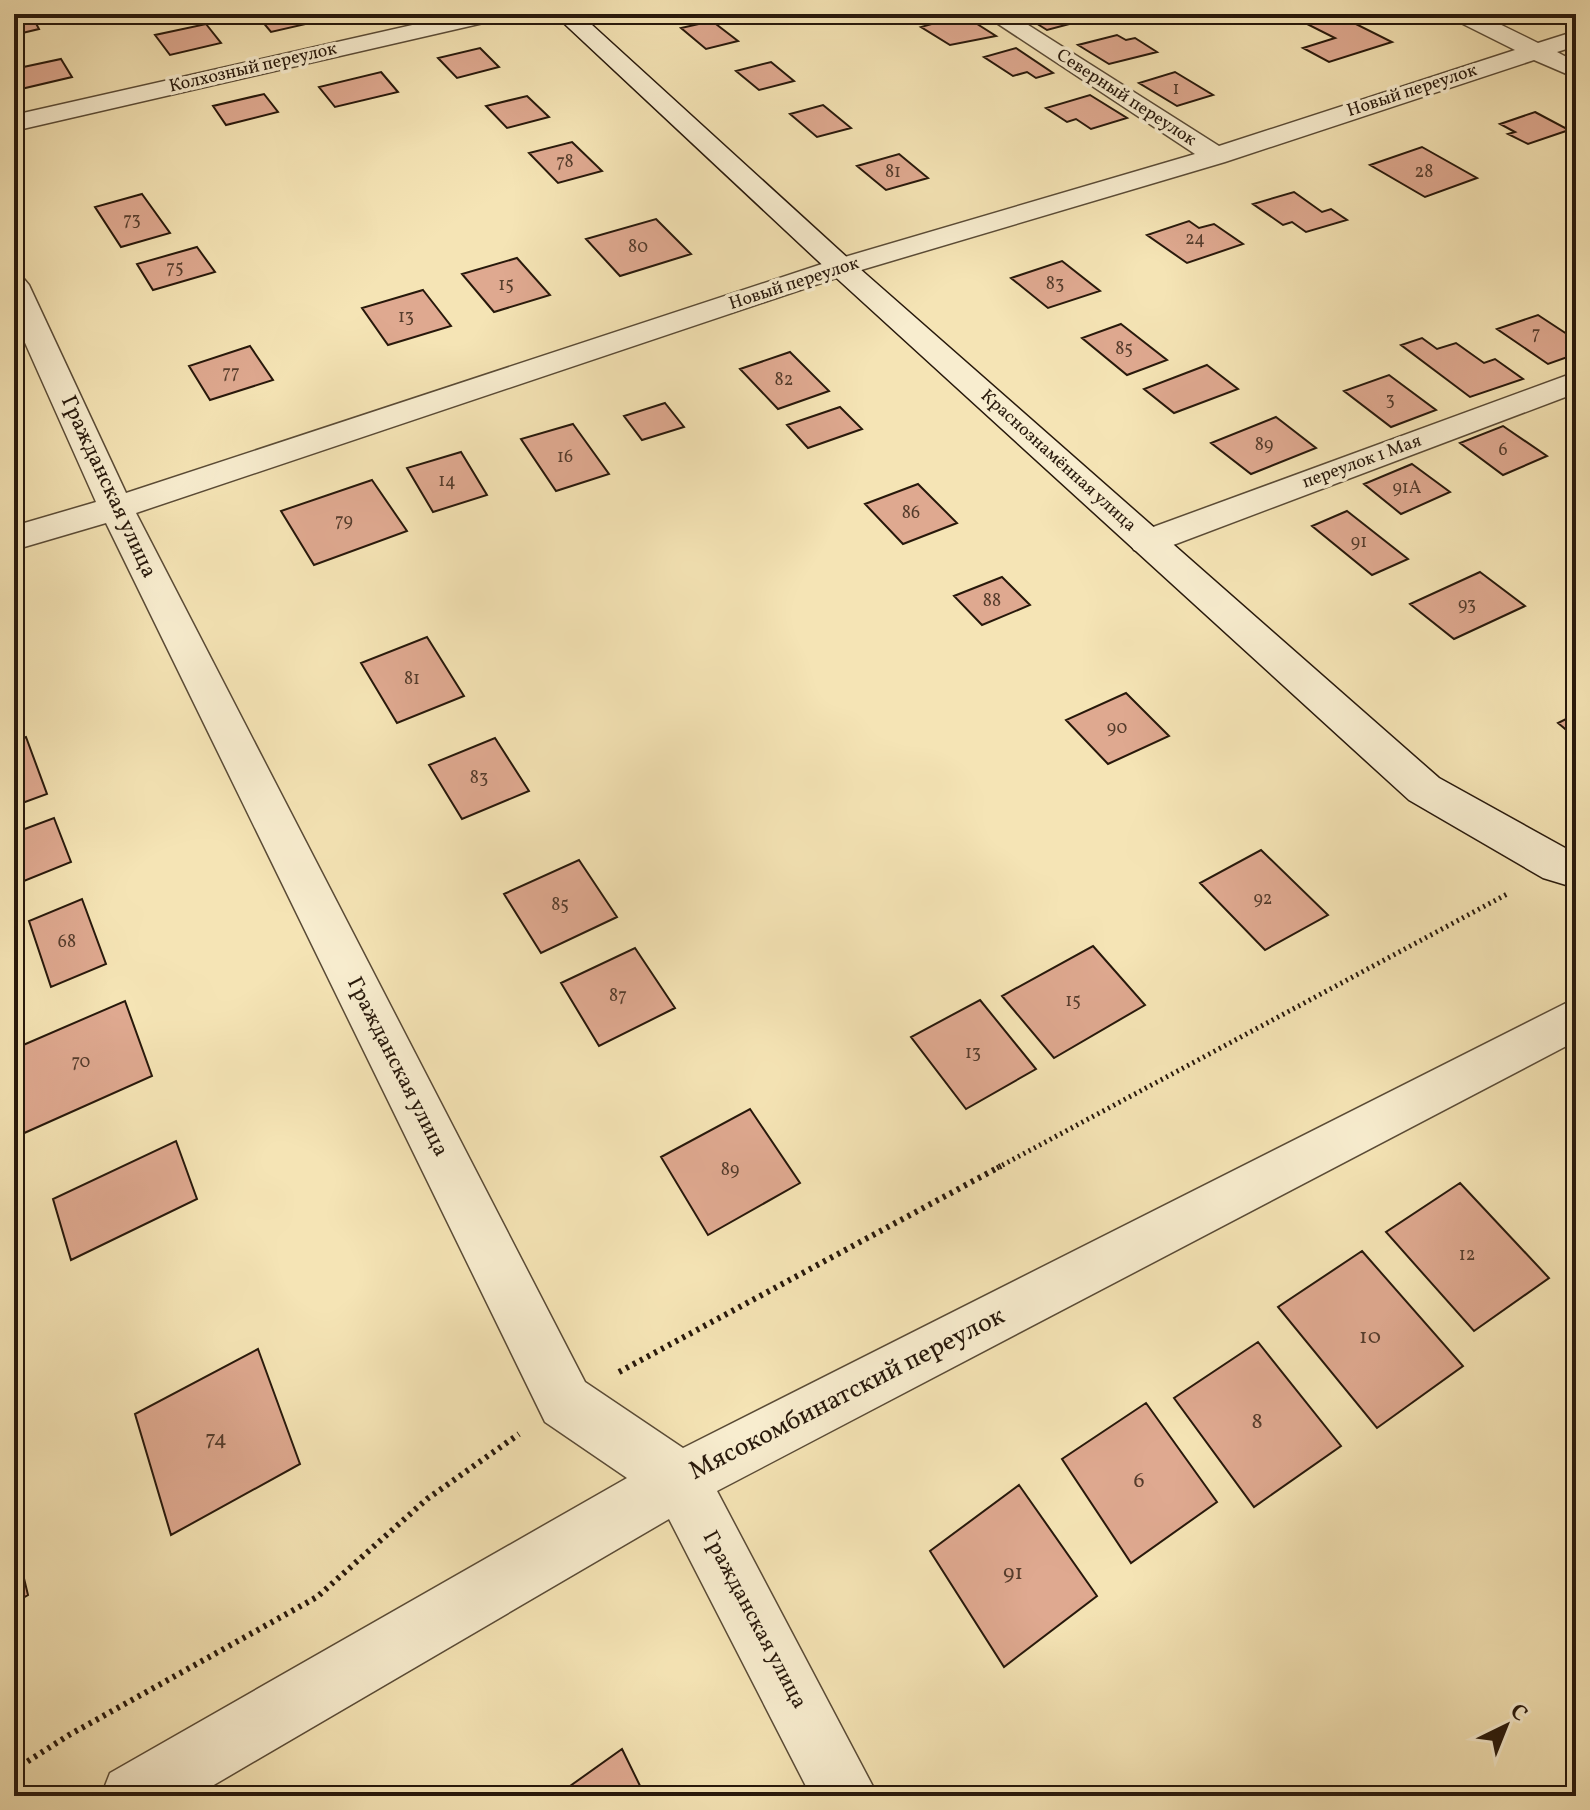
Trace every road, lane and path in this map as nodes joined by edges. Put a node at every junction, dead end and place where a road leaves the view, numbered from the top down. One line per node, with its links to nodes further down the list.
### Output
1 (492, 14): 8 (street, Колхозный переулок)
2 (566, 14): 10 (street, Краснознамённая улица)
3 (995, 14): 9 (street, Северный переулок)
4 (1461, 14): 6 (street)
5 (1576, 38): 6 (street, Новый переулок)
6 (1535, 51): 7 (street); 9 (street, Новый переулок)
7 (1576, 71)
8 (14, 123)
9 (1216, 156): 10 (street, Новый переулок)
10 (841, 267): 13 (street, Новый переулок); 15 (street, Краснознамённая улица)
11 (14, 285): 13 (street, Гражданская улица)
12 (1576, 382): 15 (street, переулок 1 Мая)
13 (116, 508): 14 (street, Новый переулок); 18 (street, Гражданская улица)
14 (14, 538)
15 (1147, 542): 16 (street, Краснознамённая улица)
16 (1567, 868): 18 (path)
17 (1576, 1018): 19 (street, Мясокомбинатский переулок)
18 (565, 1402): 19 (street, Гражданская улица); 20 (path)
19 (680, 1480): 21 (street, Мясокомбинатский переулок); 22 (street, Гражданская улица)
20 (14, 1770)
21 (133, 1796)
22 (846, 1796)

